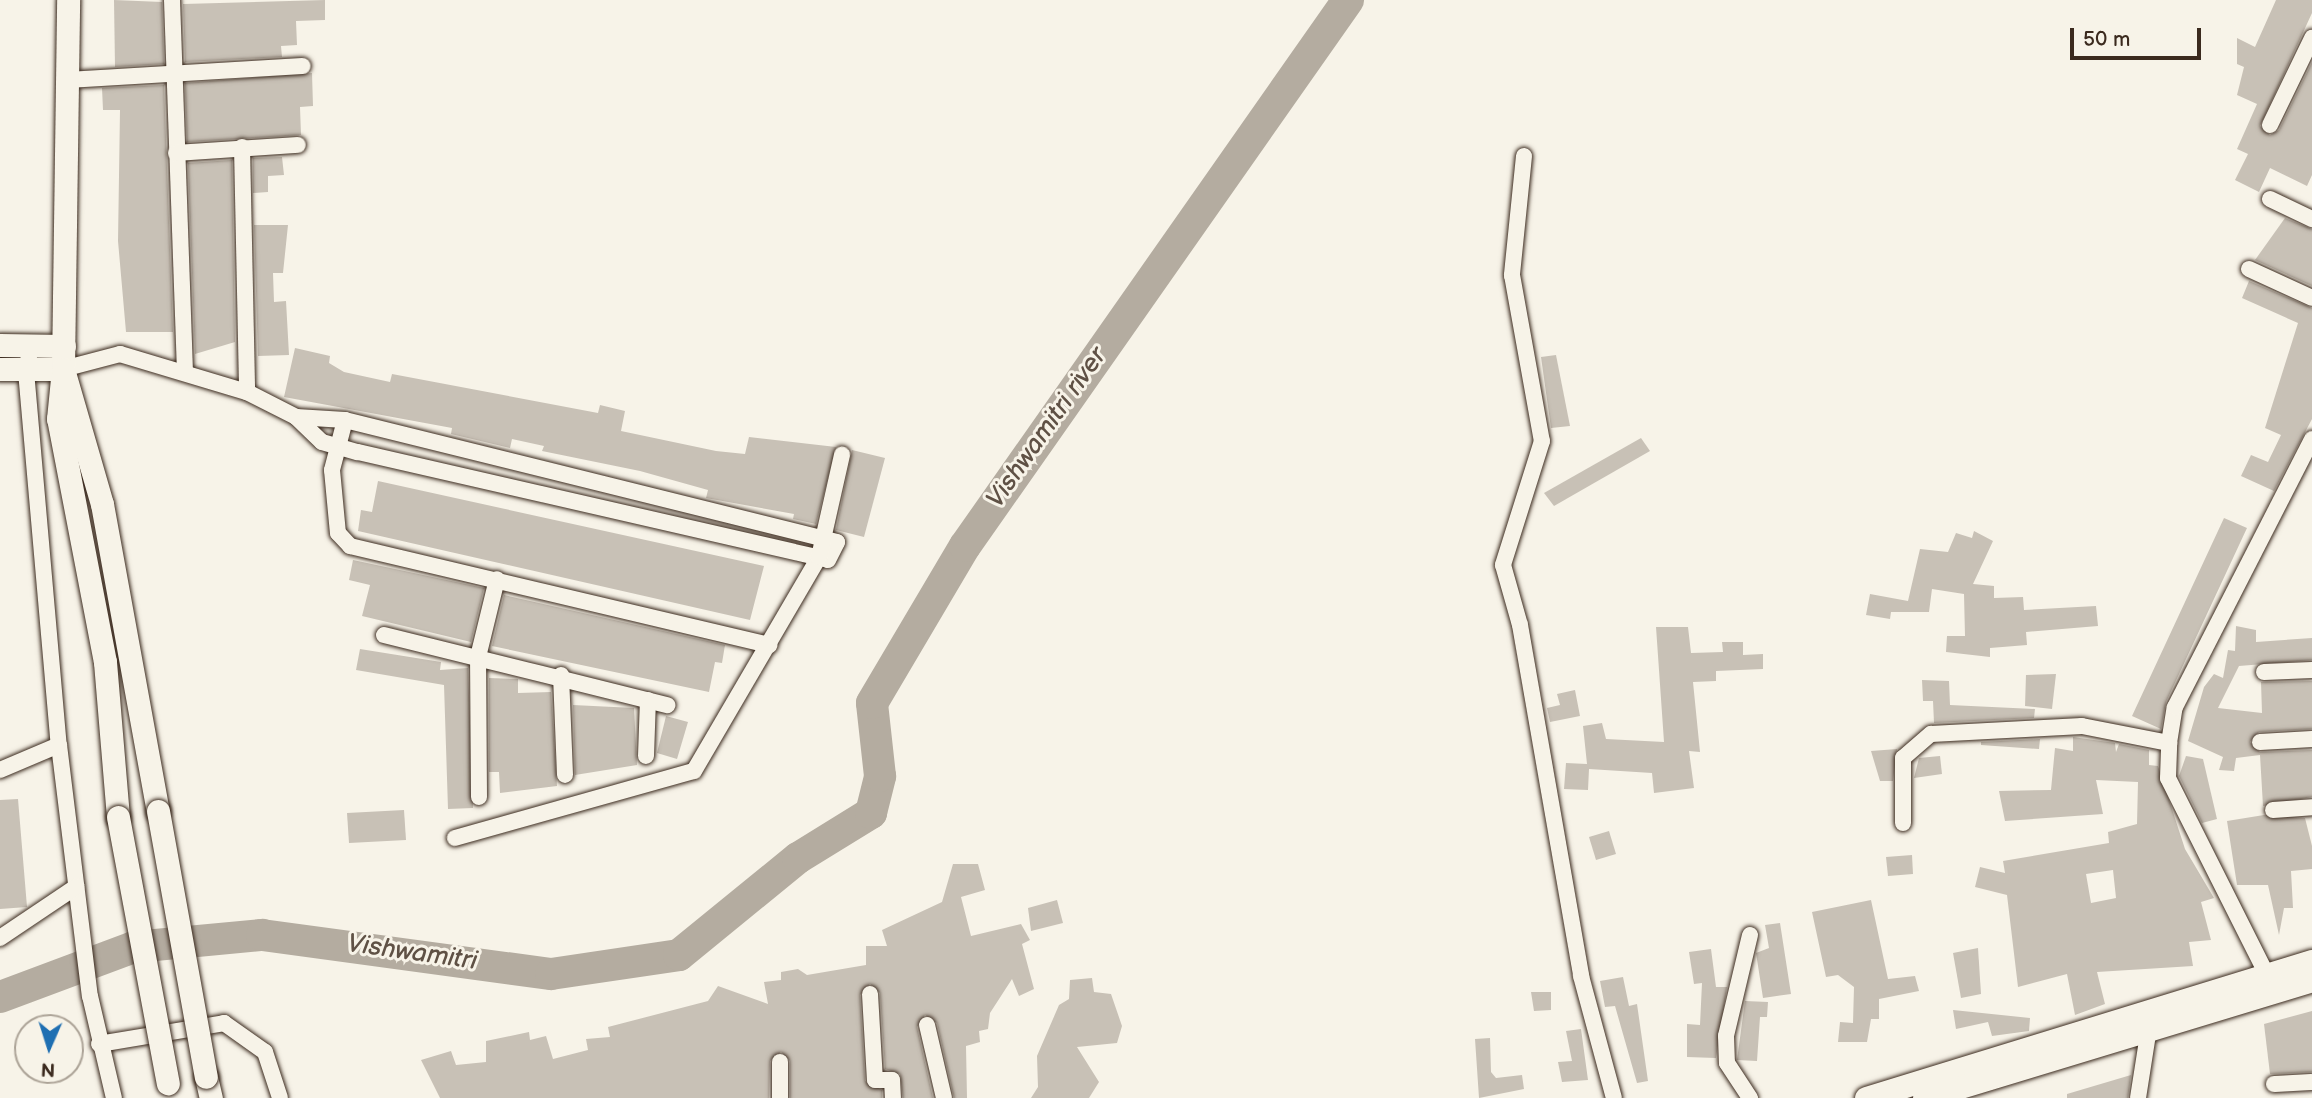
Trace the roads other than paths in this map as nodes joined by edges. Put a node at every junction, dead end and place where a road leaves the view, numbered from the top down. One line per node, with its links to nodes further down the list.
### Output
1 (172, 0): 5 (street)
2 (66, 6): 6 (main road)
3 (2310, 45): 7 (street)
4 (303, 66): 5 (street)
5 (175, 72): 6 (street); 10 (street)
6 (67, 80): 18 (main road)
7 (2270, 125)
8 (298, 145): 9 (street)
9 (242, 147): 10 (street); 22 (street)
10 (176, 153): 20 (street)
11 (1524, 156): 74 (street)
12 (2270, 199): 13 (street)
13 (2312, 219)
14 (2249, 269): 15 (street)
15 (2312, 298)
16 (0, 345): 17 (main road)
17 (31, 346): 18 (main road); 21 (street)
18 (64, 357): 20 (street); 21 (main road); 66 (main road, bridge); 67 (main road, bridge)
19 (0, 369): 21 (main road)
20 (185, 370): 22 (street)
21 (26, 371): 44 (street)
22 (247, 392): 23 (street)
23 (296, 417): 24 (street); 26 (street)
24 (345, 420): 26 (street); 28 (street)
25 (2312, 439): 43 (street)
26 (338, 447): 29 (street); 32 (street)
27 (842, 454): 30 (street)
28 (644, 491): 29 (street); 30 (street)
29 (639, 514): 31 (street)
30 (824, 536): 31 (street)
31 (819, 557): 34 (street)
32 (496, 579): 34 (street); 35 (street)
33 (384, 635): 35 (street)
34 (769, 645): 52 (street)
35 (478, 657): 38 (street); 48 (street)
36 (2312, 670): 37 (street)
37 (2264, 672)
38 (561, 675): 39 (street); 47 (street)
39 (648, 700): 40 (street); 45 (street)
40 (667, 705)
41 (2312, 739): 42 (street)
42 (2260, 742)
43 (2169, 743): 51 (street); 58 (street)
44 (59, 745): 46 (street); 53 (street)
45 (646, 756)
46 (0, 769)
47 (565, 775)
48 (480, 797)
49 (2312, 807): 50 (street)
50 (2273, 810)
51 (1902, 824)
52 (455, 838)
53 (77, 891): 55 (street); 62 (street)
54 (1750, 935): 75 (street)
55 (0, 938)
56 (2312, 961): 58 (main road)
57 (2312, 980): 58 (main road)
58 (2271, 984): 60 (main road)
59 (870, 994): 72 (street)
60 (2150, 1023): 68 (main road); 76 (main road); 78 (street)
61 (928, 1025): 73 (street)
62 (99, 1044): 69 (street); 70 (street)
63 (780, 1062): 71 (street)
64 (2312, 1083): 65 (street)
65 (2274, 1084)
66 (208, 1088)
67 (171, 1091)
68 (1952, 1093): 77 (main road)
69 (114, 1098)
70 (280, 1098)
71 (779, 1098)
72 (893, 1098)
73 (944, 1098)
74 (1614, 1098)
75 (1750, 1098)
76 (1866, 1098)
77 (1924, 1098)
78 (2138, 1098)

